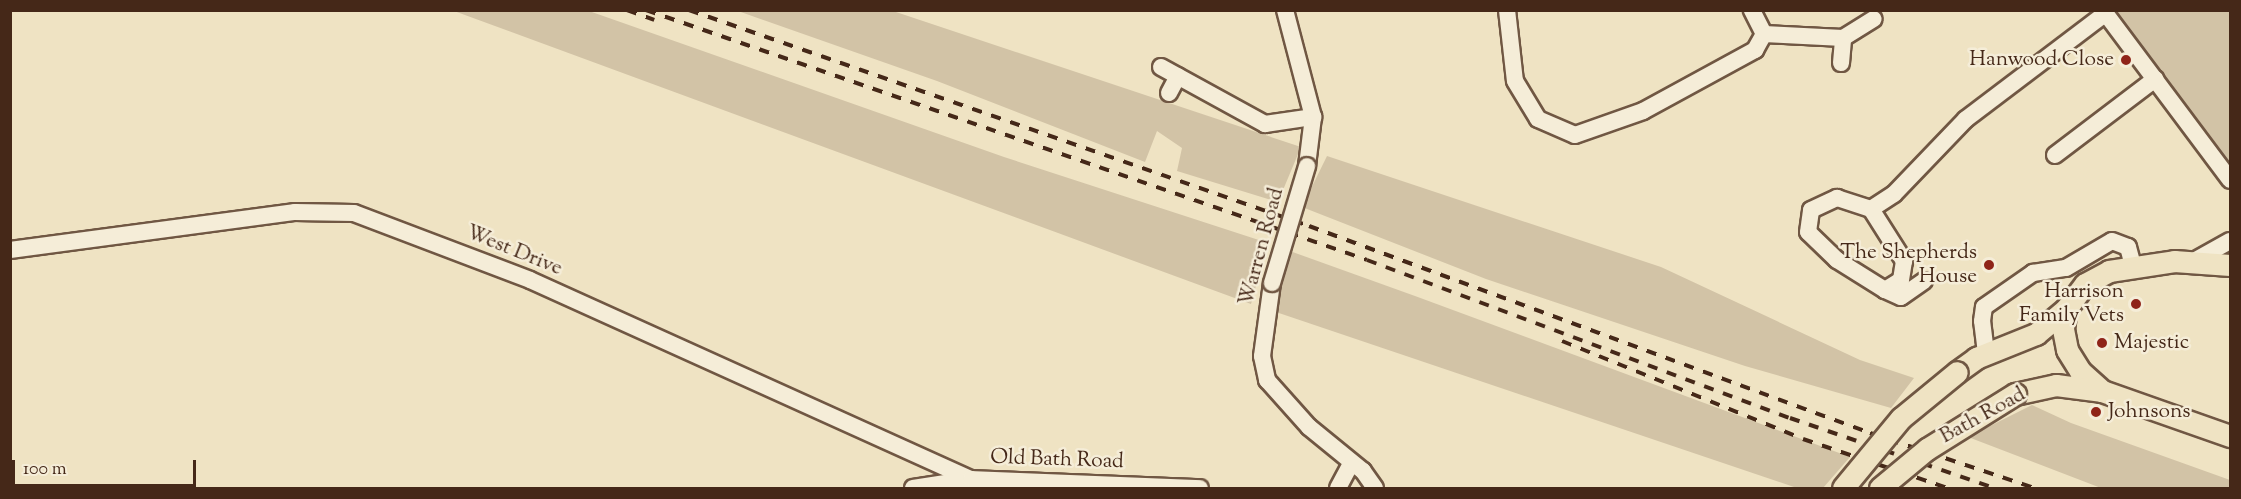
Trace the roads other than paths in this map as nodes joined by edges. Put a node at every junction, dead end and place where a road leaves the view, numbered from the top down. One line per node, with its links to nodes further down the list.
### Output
1 (1285, 10): 13 (street, Warren Road)
2 (1507, 10): 6 (street)
3 (1752, 10): 6 (street)
4 (2104, 12): 11 (street); 16 (street)
5 (1874, 19): 7 (street)
6 (1764, 34): 7 (street)
7 (1843, 38): 8 (street)
8 (1841, 63)
9 (1161, 67): 10 (street)
10 (1178, 76): 12 (street); 13 (street)
11 (2155, 79): 14 (street); 15 (street)
12 (1169, 93)
13 (1314, 117): 28 (street, Warren Road, bridge)
14 (2055, 155)
15 (2230, 180)
16 (1871, 209): 23 (street); 23 (street)
17 (2230, 241): 19 (street)
18 (10, 250): 29 (street, West Drive)
19 (2194, 261): 20 (main road); 21 (main road)
20 (2230, 265)
21 (2133, 266): 24 (main road); 25 (street)
22 (1924, 281): 23 (street)
23 (1885, 290)
24 (2066, 309): 25 (main road); 26 (main road)
25 (1986, 353): 34 (main road, bridge)
26 (2102, 391): 27 (main road); 35 (main road, Bath Road, bridge)
27 (2230, 436)
28 (1350, 464): 32 (street); 33 (street, Warren Road)
29 (971, 479): 30 (street, Old Bath Road); 31 (street, Old Bath Road)
30 (913, 489)
31 (1200, 489)
32 (1338, 489)
33 (1374, 489)
34 (1843, 489)
35 (1880, 489)

